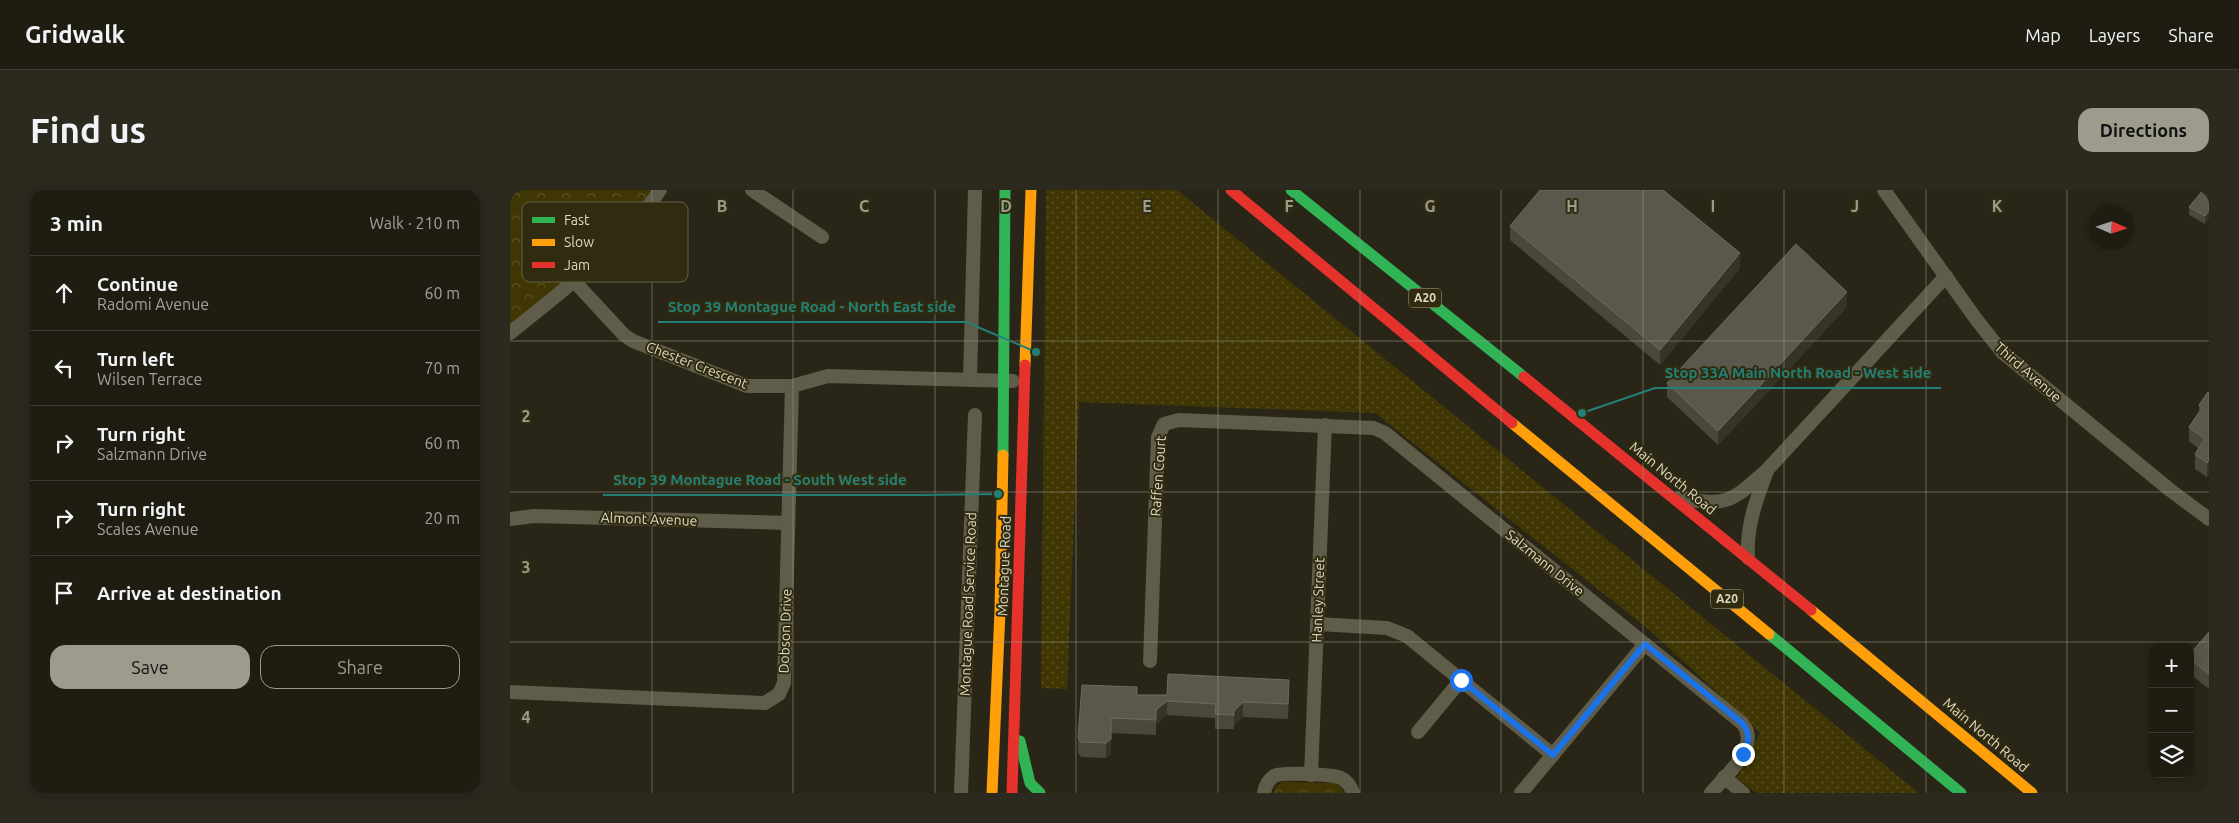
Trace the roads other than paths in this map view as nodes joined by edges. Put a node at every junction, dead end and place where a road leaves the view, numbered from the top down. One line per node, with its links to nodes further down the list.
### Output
1 (660, 190): 9 (street)
2 (752, 190): 10 (street)
3 (976, 190): 15 (street)
4 (1005, 190): 16 (main road, Montague Road)
5 (1031, 190): 17 (main road, Montague Road)
6 (1231, 190): 46 (main road, A20)
7 (1291, 190): 22 (main road, Main North Road / A20)
8 (1884, 190): 11 (street, Third Avenue)
9 (652, 202)
10 (822, 237)
11 (1946, 276): 21 (street); 24 (street, Third Avenue)
12 (573, 282): 14 (street)
13 (575, 282): 18 (street, Chester Crescent)
14 (510, 333)
15 (970, 380): 16 (street, Chester Crescent); 18 (street, Chester Crescent)
16 (1005, 381): 17 (street, Chester Crescent); 39 (main road, Montague Road)
17 (1025, 382): 32 (main road, Montague Road)
18 (792, 386): 25 (street, Dobson Drive)
19 (975, 415): 38 (street, Montague Road Service Road)
20 (1325, 425): 27 (street, Hanley Street); 28 (street, Salzmann Drive); 29 (street, Raffen Court)
21 (1767, 470): 22 (street); 26 (street)
22 (1672, 496): 26 (main road, Main North Road / A20)
23 (510, 519): 25 (street, Almont Avenue)
24 (2209, 519)
25 (788, 523): 31 (street, Dobson Drive)
26 (1748, 558): 47 (main road, Main North Road / A20)
27 (1318, 624): 30 (street); 35 (street, Hanley Street)
28 (1645, 644): 34 (street); 36 (street, Salzmann Drive)
29 (1150, 661)
30 (1461, 680): 33 (street); 34 (street)
31 (510, 692)
32 (1014, 716): 40 (main road, Montague Road); 41 (main road)
33 (1418, 732)
34 (1553, 755): 43 (street)
35 (1312, 776): 37 (street); 42 (street)
36 (1724, 777): 44 (street); 45 (street)
37 (1353, 792)
38 (961, 793)
39 (992, 793)
40 (1012, 793)
41 (1040, 793)
42 (1264, 793)
43 (1522, 793)
44 (1711, 793)
45 (1744, 793)
46 (1961, 793)
47 (2032, 793)

